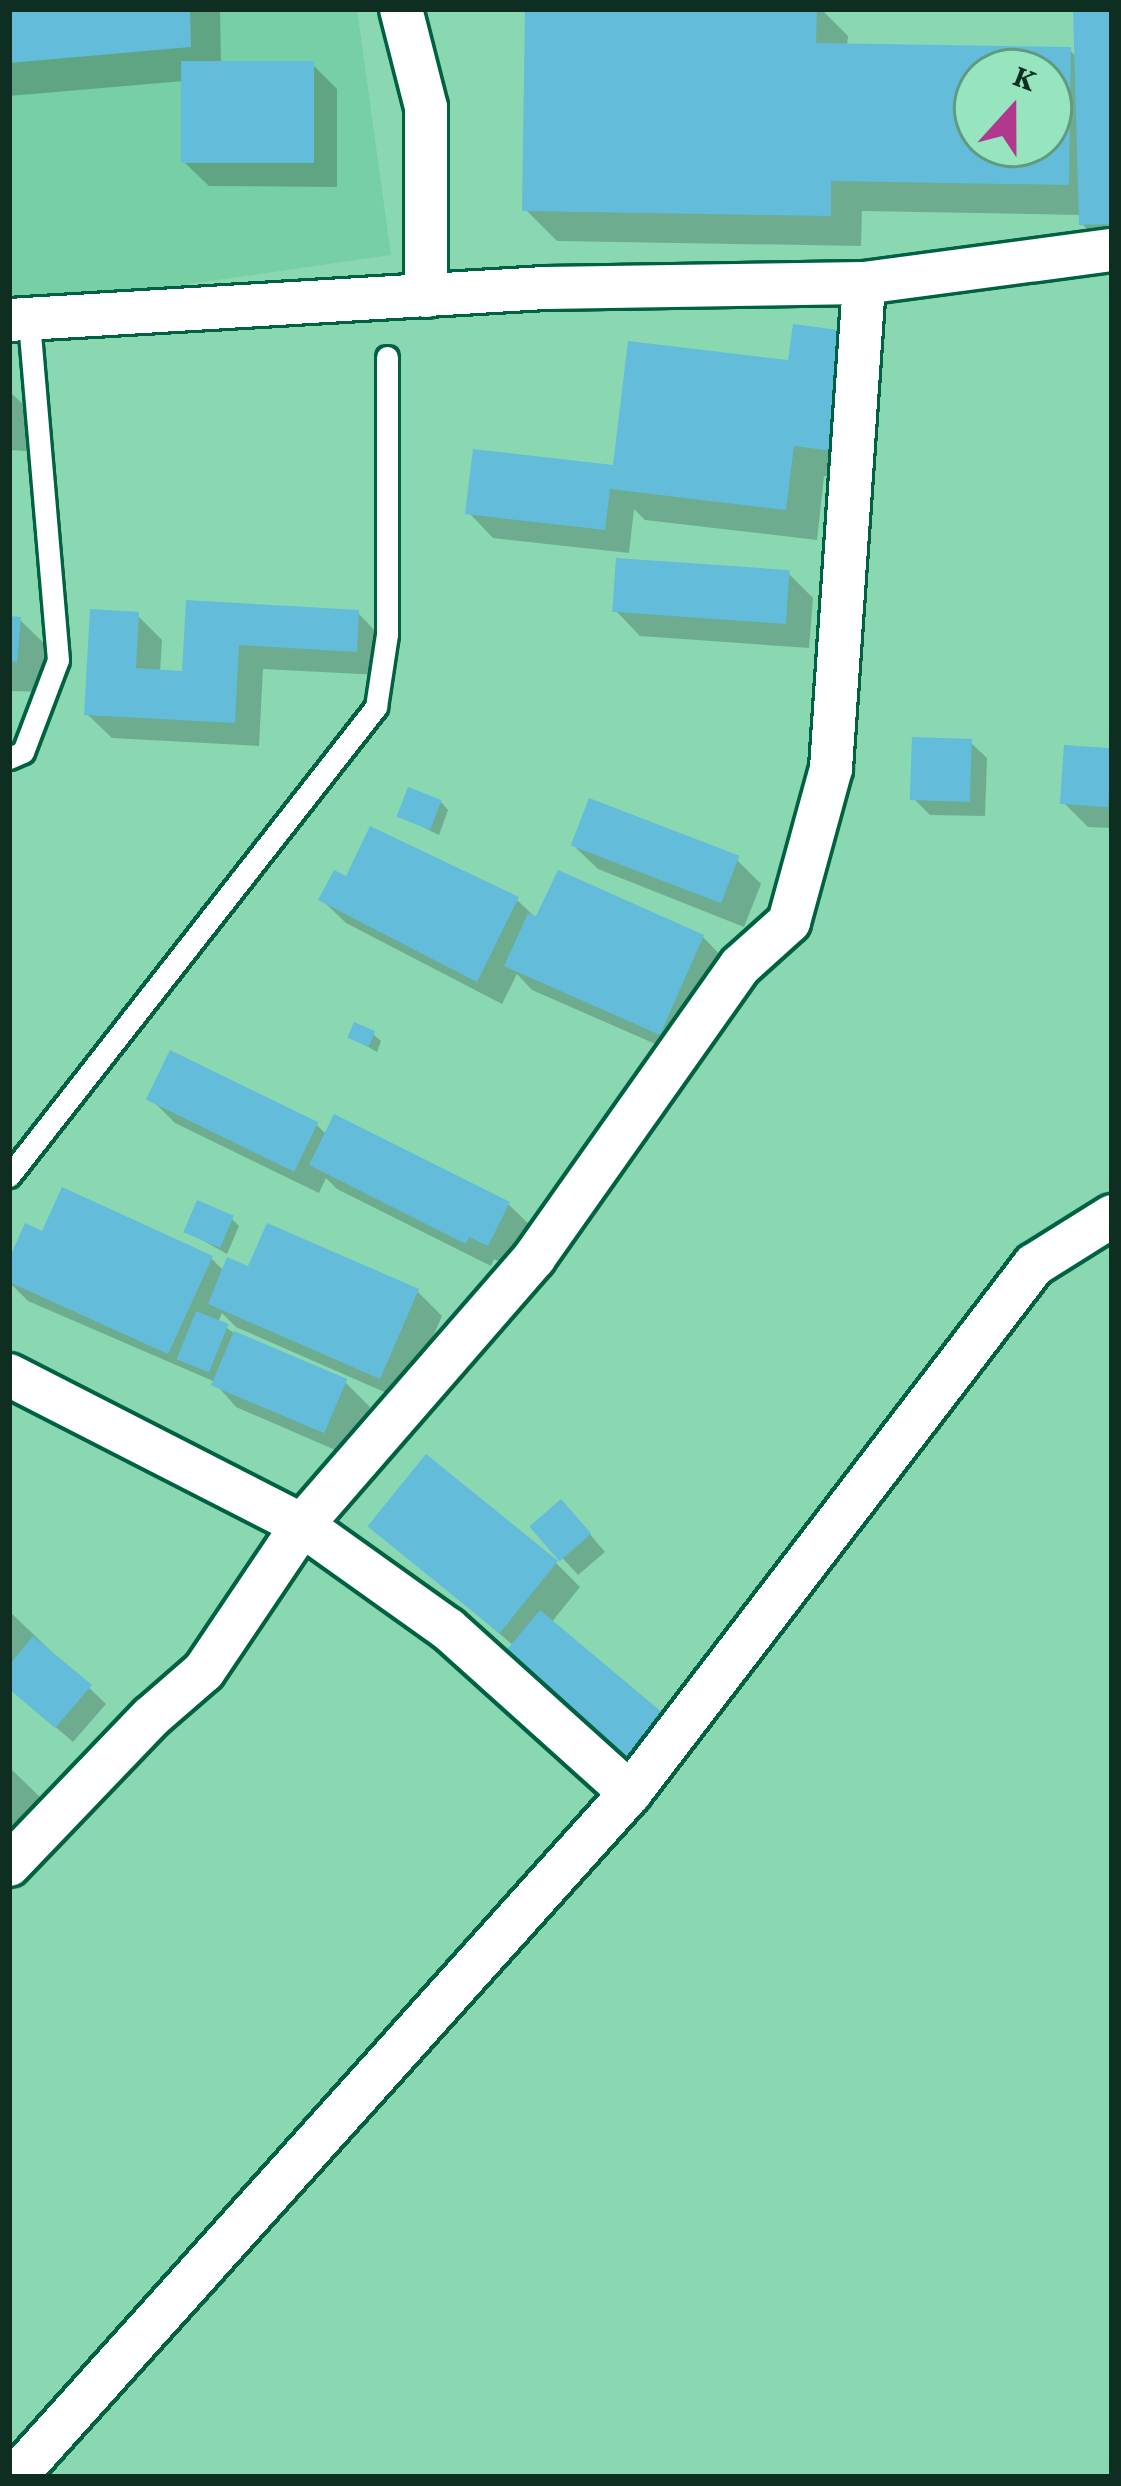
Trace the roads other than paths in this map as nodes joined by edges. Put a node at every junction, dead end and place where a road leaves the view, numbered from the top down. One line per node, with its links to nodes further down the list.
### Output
1 (401, 9): 4 (street)
2 (1112, 250): 3 (street)
3 (864, 284): 4 (street); 11 (street)
4 (426, 296): 5 (street)
5 (19, 320): 7 (lane)
6 (387, 356): 8 (lane)
7 (9, 758)
8 (9, 1176)
9 (1112, 1216): 12 (street)
10 (9, 1375): 11 (street)
11 (302, 1525): 12 (street); 13 (street)
12 (630, 1793): 14 (street)
13 (9, 1865)
14 (15, 2477)

